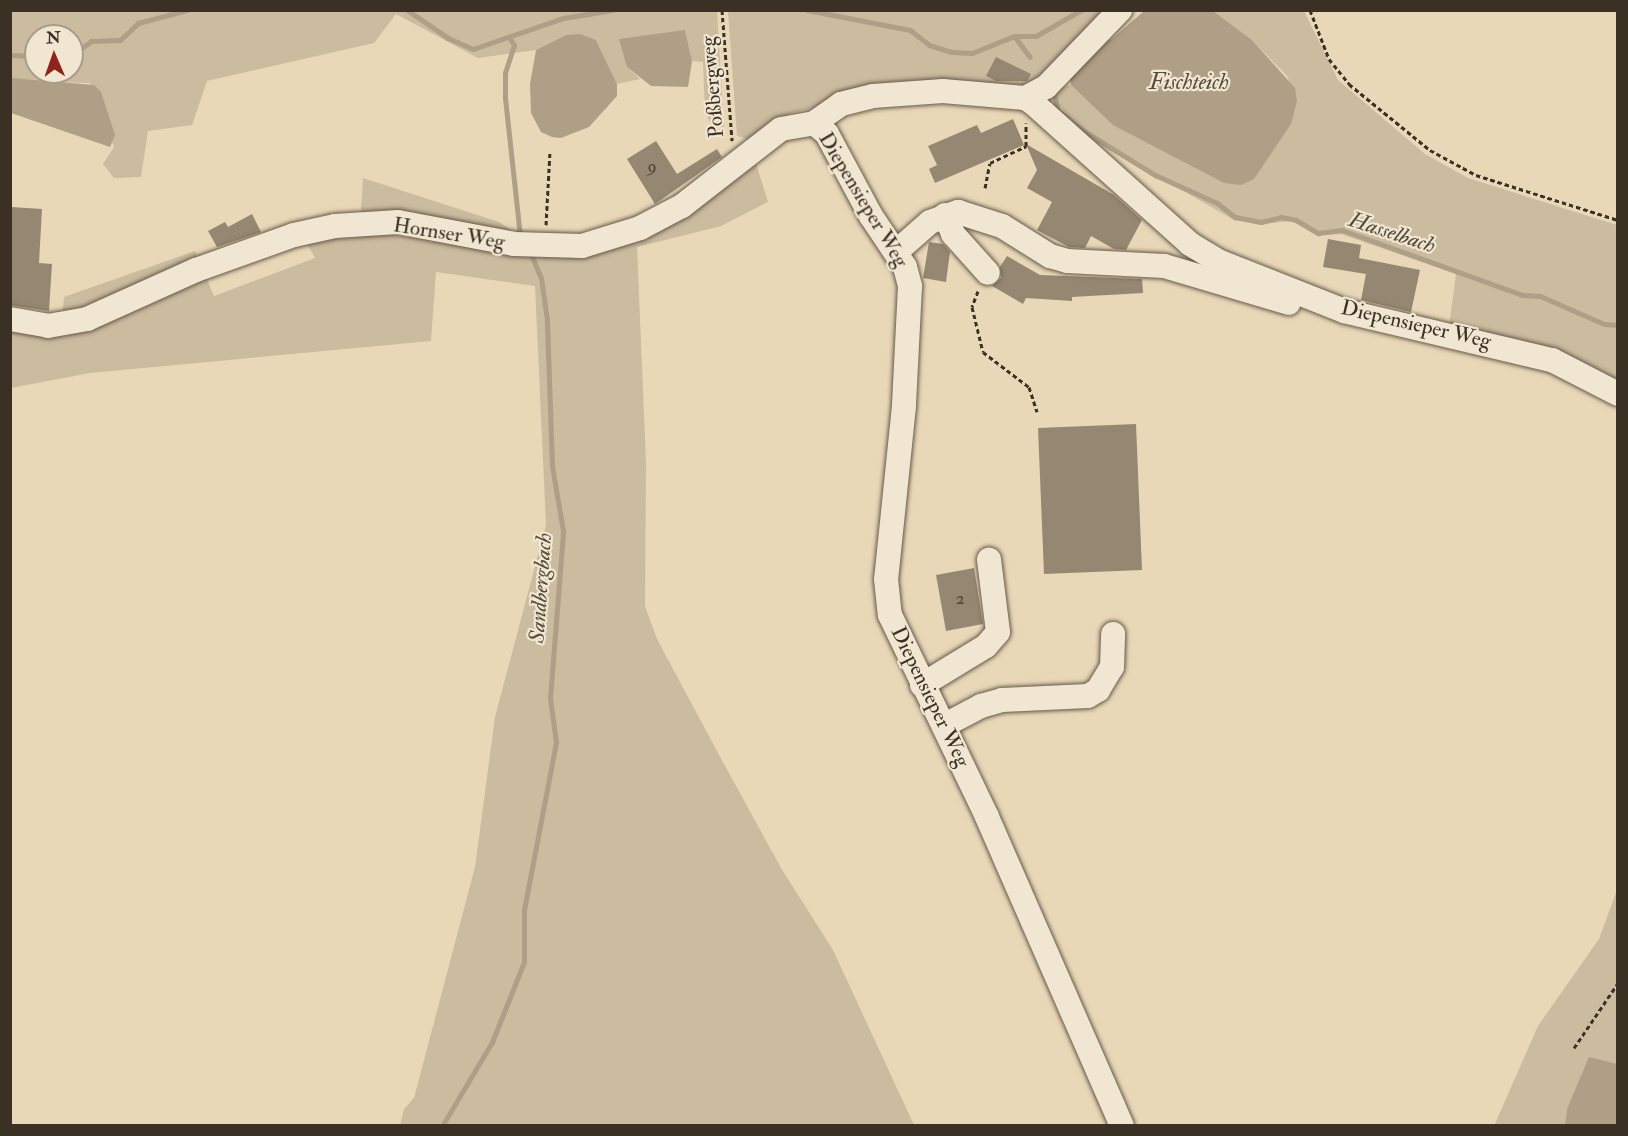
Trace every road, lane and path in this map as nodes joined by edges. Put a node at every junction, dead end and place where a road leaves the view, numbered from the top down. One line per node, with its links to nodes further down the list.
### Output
1 (722, 10): 8 (path, Poßbergweg)
2 (1120, 10): 4 (street)
3 (1310, 10): 11 (path)
4 (1025, 98): 5 (street, Diepensieper Weg); 15 (street, Diepensieper Weg)
5 (814, 123): 8 (street, Diepensieper Weg); 13 (street, Diepensieper Weg)
6 (1025, 144): 9 (path)
7 (550, 151): 12 (path)
8 (737, 160): 12 (street, Hornser Weg)
9 (985, 188)
10 (945, 215): 13 (street); 14 (street); 15 (street)
11 (1617, 220)
12 (542, 247): 16 (street, Hornser Weg)
13 (896, 252): 21 (street, Diepensieper Weg)
14 (988, 273): 18 (path)
15 (1339, 309): 17 (street, Diepensieper Weg)
16 (10, 320)
17 (1617, 394)
18 (1037, 412)
19 (989, 560): 21 (street)
20 (1113, 634): 22 (street)
21 (922, 685): 22 (street, Diepensieper Weg)
22 (945, 725): 25 (street, Diepensieper Weg)
23 (1617, 983): 24 (path)
24 (1574, 1048)
25 (1122, 1125)

